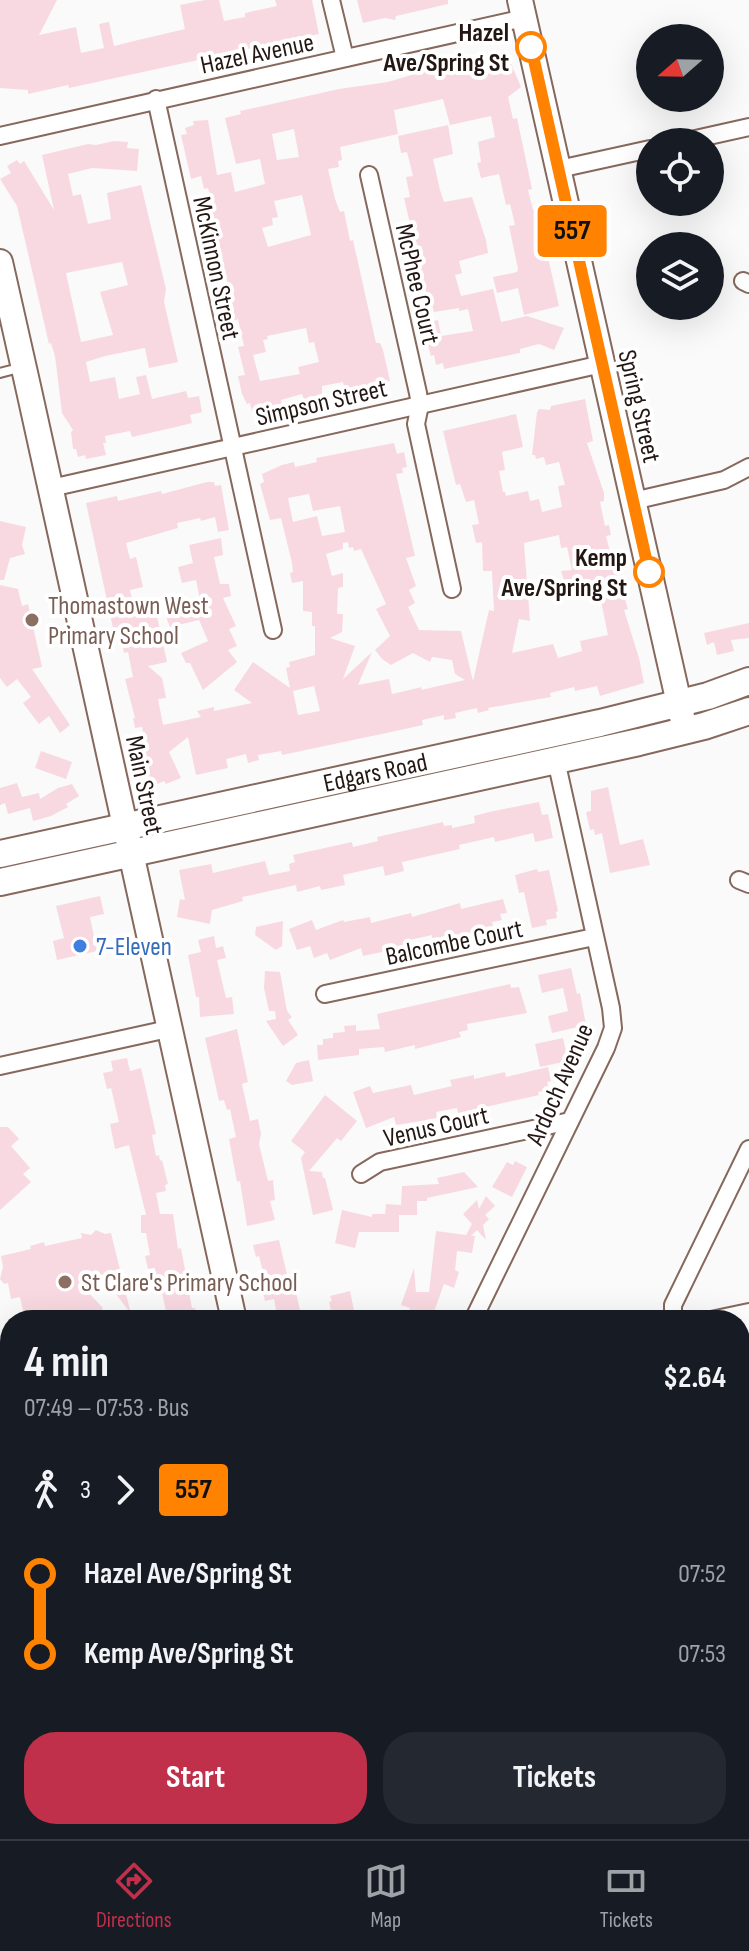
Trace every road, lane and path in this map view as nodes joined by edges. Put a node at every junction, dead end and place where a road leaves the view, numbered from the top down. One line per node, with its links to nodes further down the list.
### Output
1 (331, 0): 3 (street)
2 (522, 9): 3 (street, Hazel Avenue); 9 (street, Spring Street)
3 (345, 58): 4 (street, Hazel Avenue)
4 (156, 99): 7 (street, Hazel Avenue); 15 (street, McKinnon Street)
5 (749, 127): 6 (street)
6 (724, 133)
7 (0, 136)
8 (636, 152): 9 (street)
9 (559, 169): 12 (street, Spring Street)
10 (369, 175): 14 (street, McPhee Court)
11 (0, 262): 13 (street, Main Street)
12 (602, 364): 14 (street, Simpson Street); 18 (street, Spring Street)
13 (12, 370): 17 (street, Main Street)
14 (420, 405): 15 (street, Simpson Street); 19 (street, McPhee Court)
15 (231, 447): 17 (street, Simpson Street); 20 (street, McKinnon Street)
16 (749, 467): 18 (street)
17 (51, 488): 26 (street, Main Street)
18 (633, 501): 22 (street, Spring Street)
19 (452, 589)
20 (273, 630)
21 (749, 681): 22 (main road, Edgars Road)
22 (679, 704): 24 (street, Spring Street); 26 (main road, Edgars Road)
23 (749, 711): 24 (main road, Edgars Road)
24 (686, 731): 25 (main road, Edgars Road)
25 (556, 760): 28 (main road, Edgars Road); 30 (street, Ardoch Avenue)
26 (126, 826): 27 (main road, Edgars Road); 28 (street, Main Street)
27 (0, 854)
28 (131, 854): 29 (main road, Edgars Road); 32 (street, Main Street)
29 (0, 882)
30 (594, 937): 31 (street, Balcombe Court); 34 (street, Ardoch Avenue)
31 (325, 994)
32 (168, 1029): 33 (street); 37 (street, Main Street)
33 (0, 1066)
34 (570, 1121): 36 (street, Venus Court); 38 (street, Ardoch Avenue)
35 (749, 1149): 39 (street)
36 (361, 1174)
37 (232, 1310)
38 (478, 1310)
39 (673, 1310)

